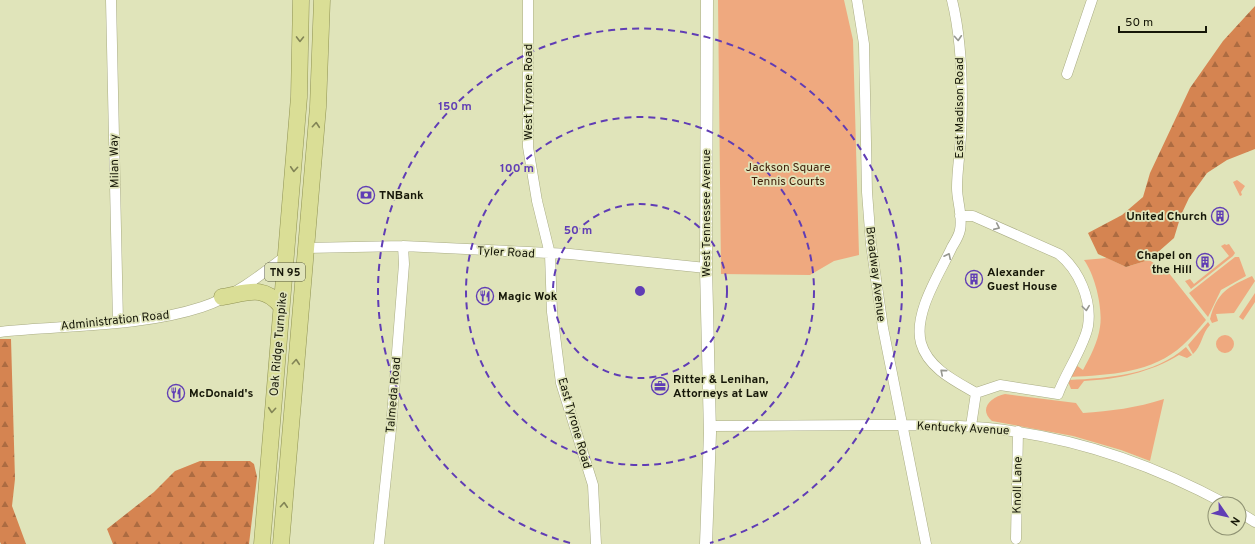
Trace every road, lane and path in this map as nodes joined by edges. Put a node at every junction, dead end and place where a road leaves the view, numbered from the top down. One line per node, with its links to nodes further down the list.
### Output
1 (111, 0): 18 (street, Milan Way)
2 (301, 0): 14 (highway, Oak Ridge Turnpike / TN 95, one-way to 14)
3 (322, 0): 12 (highway, Oak Ridge Turnpike / TN 95, one-way to 3)
4 (528, 0): 13 (street, West Tyrone Road)
5 (707, 0): 15 (street, West Tennessee Avenue)
6 (857, 0): 21 (street, Broadway Avenue)
7 (952, 0): 10 (street, East Madison Road, one-way to 10)
8 (1092, 0): 9 (street)
9 (1067, 74)
10 (960, 216): 20 (street, East Madison Road, one-way to 10); 20 (street, one-way to 20)
11 (403, 246): 12 (street, Tyler Road); 13 (street, Tyler Road); 29 (street, Talmeda Road)
12 (306, 248): 14 (highway); 28 (highway, Oak Ridge Turnpike / TN 95, one-way to 12)
13 (550, 254): 15 (street, Tyler Road); 30 (street, East Tyrone Road)
14 (287, 255): 16 (street, Administration Road); 17 (highway, Oak Ridge Turnpike / TN 95)
15 (706, 268): 22 (street, West Tennessee Avenue)
16 (222, 297): 17 (highway); 18 (street, Administration Road)
17 (281, 306): 27 (highway, Oak Ridge Turnpike / TN 95, one-way to 27)
18 (118, 322): 19 (street, Administration Road)
19 (0, 332)
20 (976, 393): 23 (street)
21 (902, 425): 22 (street, Kentucky Avenue); 23 (street, Kentucky Avenue); 32 (street, Broadway Avenue)
22 (710, 426): 31 (street, West Tennessee Avenue)
23 (970, 426): 24 (street, Kentucky Avenue)
24 (1018, 431): 25 (street, Kentucky Avenue); 26 (street, Knoll Lane)
25 (1210, 496)
26 (1016, 539)
27 (262, 544)
28 (281, 544)
29 (379, 544)
30 (596, 544)
31 (706, 544)
32 (926, 544)

